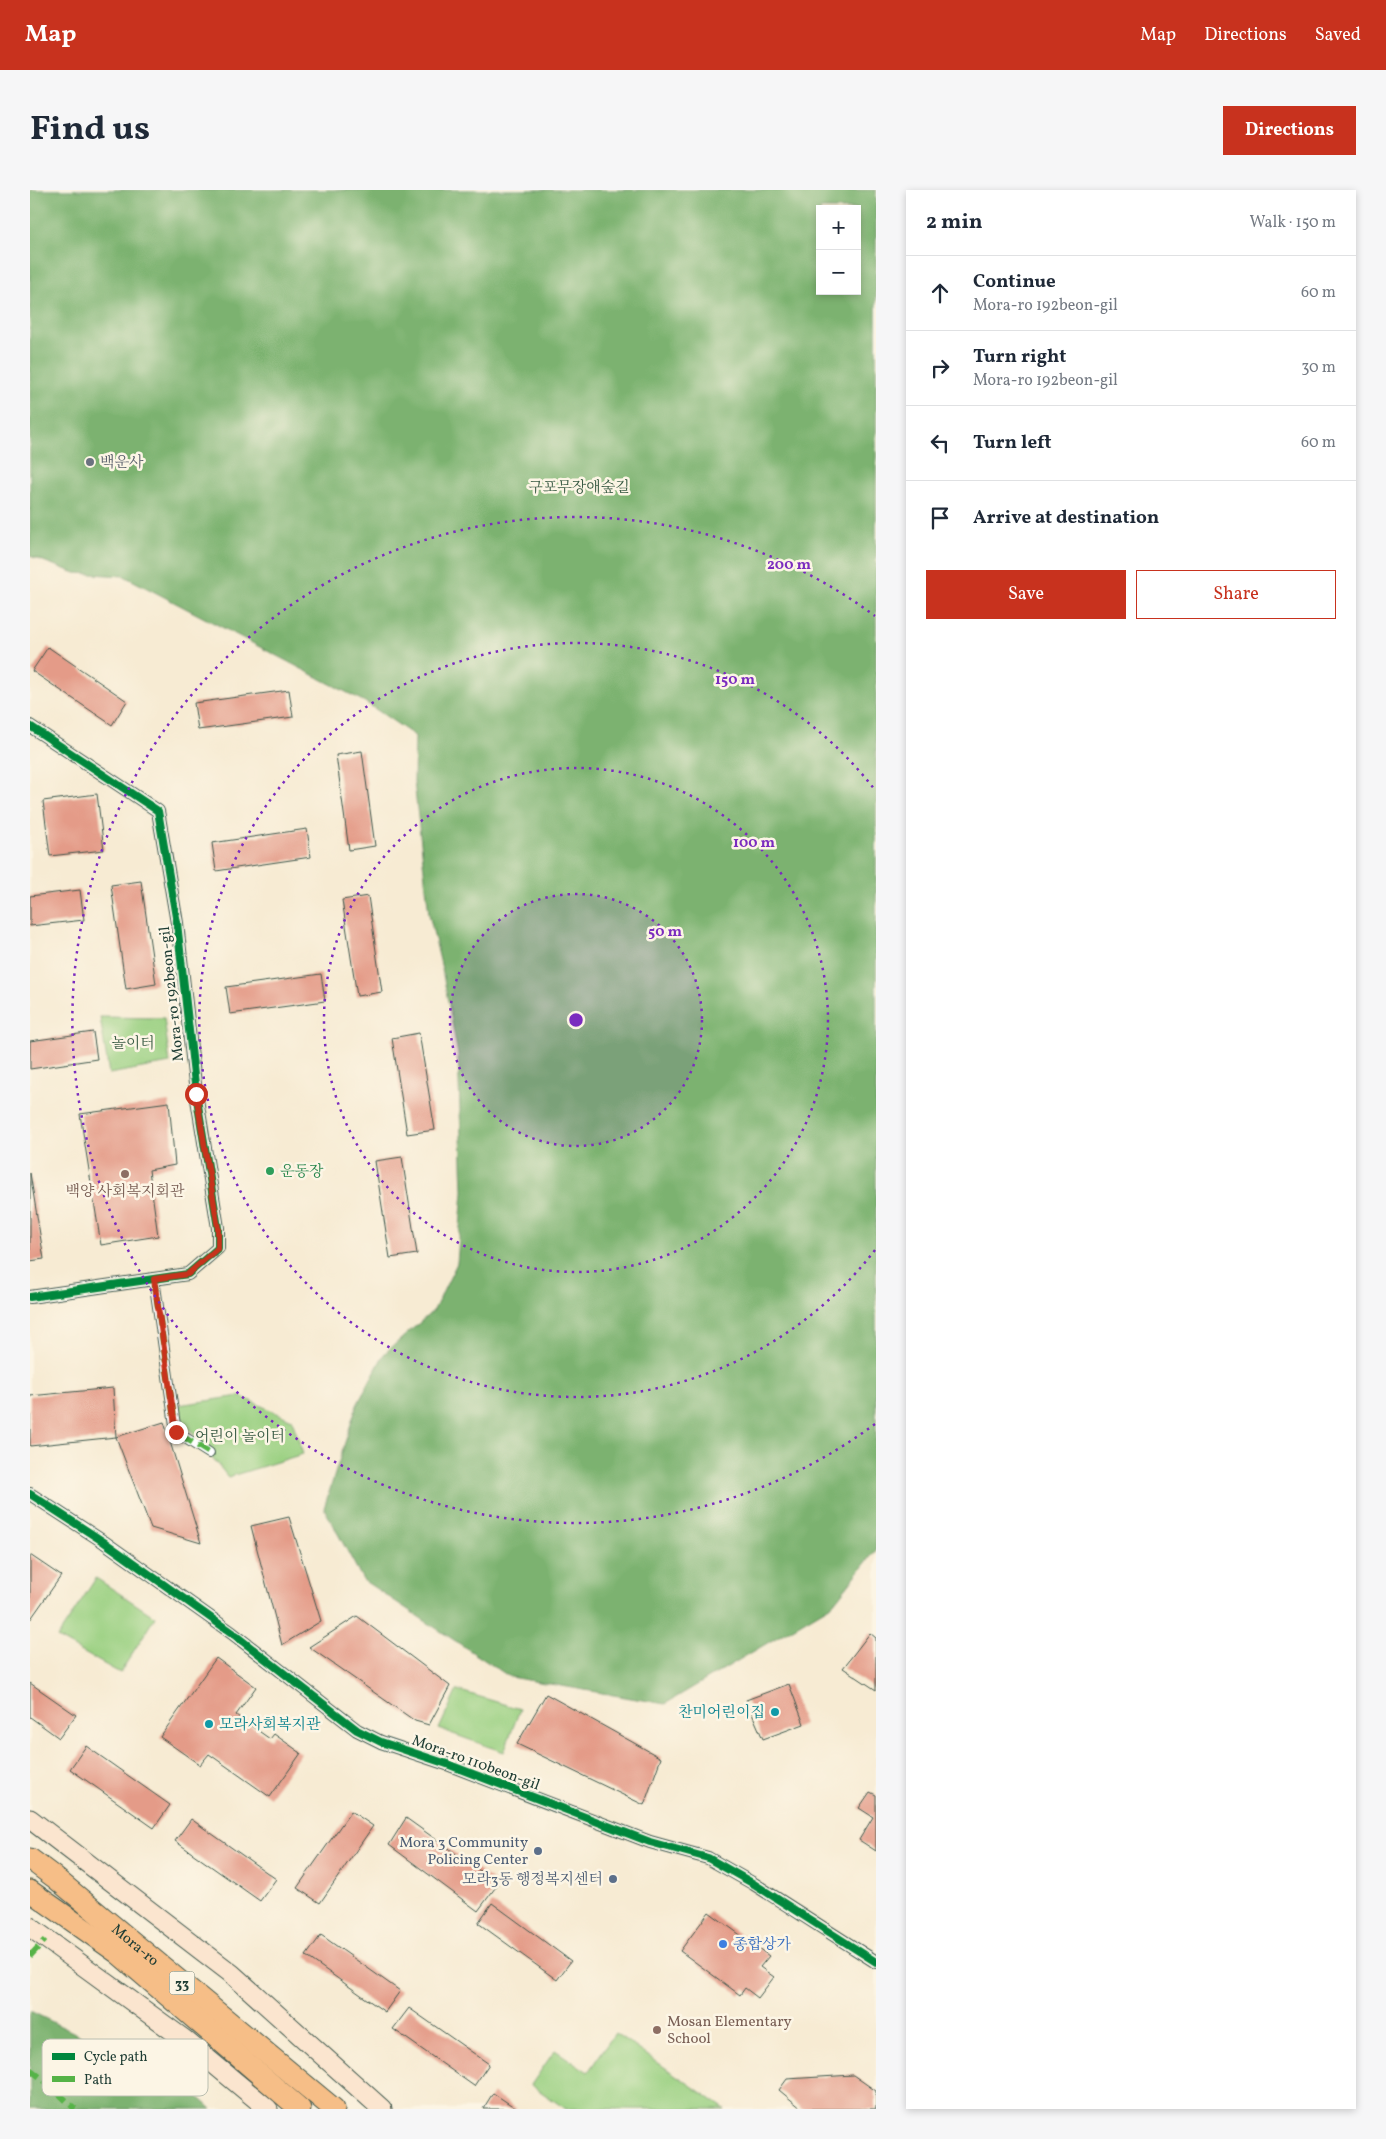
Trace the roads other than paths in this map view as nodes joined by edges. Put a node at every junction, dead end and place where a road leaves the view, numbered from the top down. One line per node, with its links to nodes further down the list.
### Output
1 (30, 726): 2 (street, Mora-ro 192beon-gil)
2 (154, 1279): 3 (street, Mora-ro 192beon-gil); 4 (street)
3 (30, 1297)
4 (209, 1453)
5 (30, 1494): 10 (street, Mora-ro 110beon-gil)
6 (30, 1819): 16 (main road)
7 (30, 1859): 15 (highway, Mora-ro / 33)
8 (30, 1891): 14 (highway, Mora-ro / 33)
9 (30, 1927): 11 (main road)
10 (876, 1962)
11 (184, 2039)
12 (208, 2059): 13 (main road)
13 (268, 2109)
14 (300, 2109)
15 (334, 2109)
16 (382, 2109)

